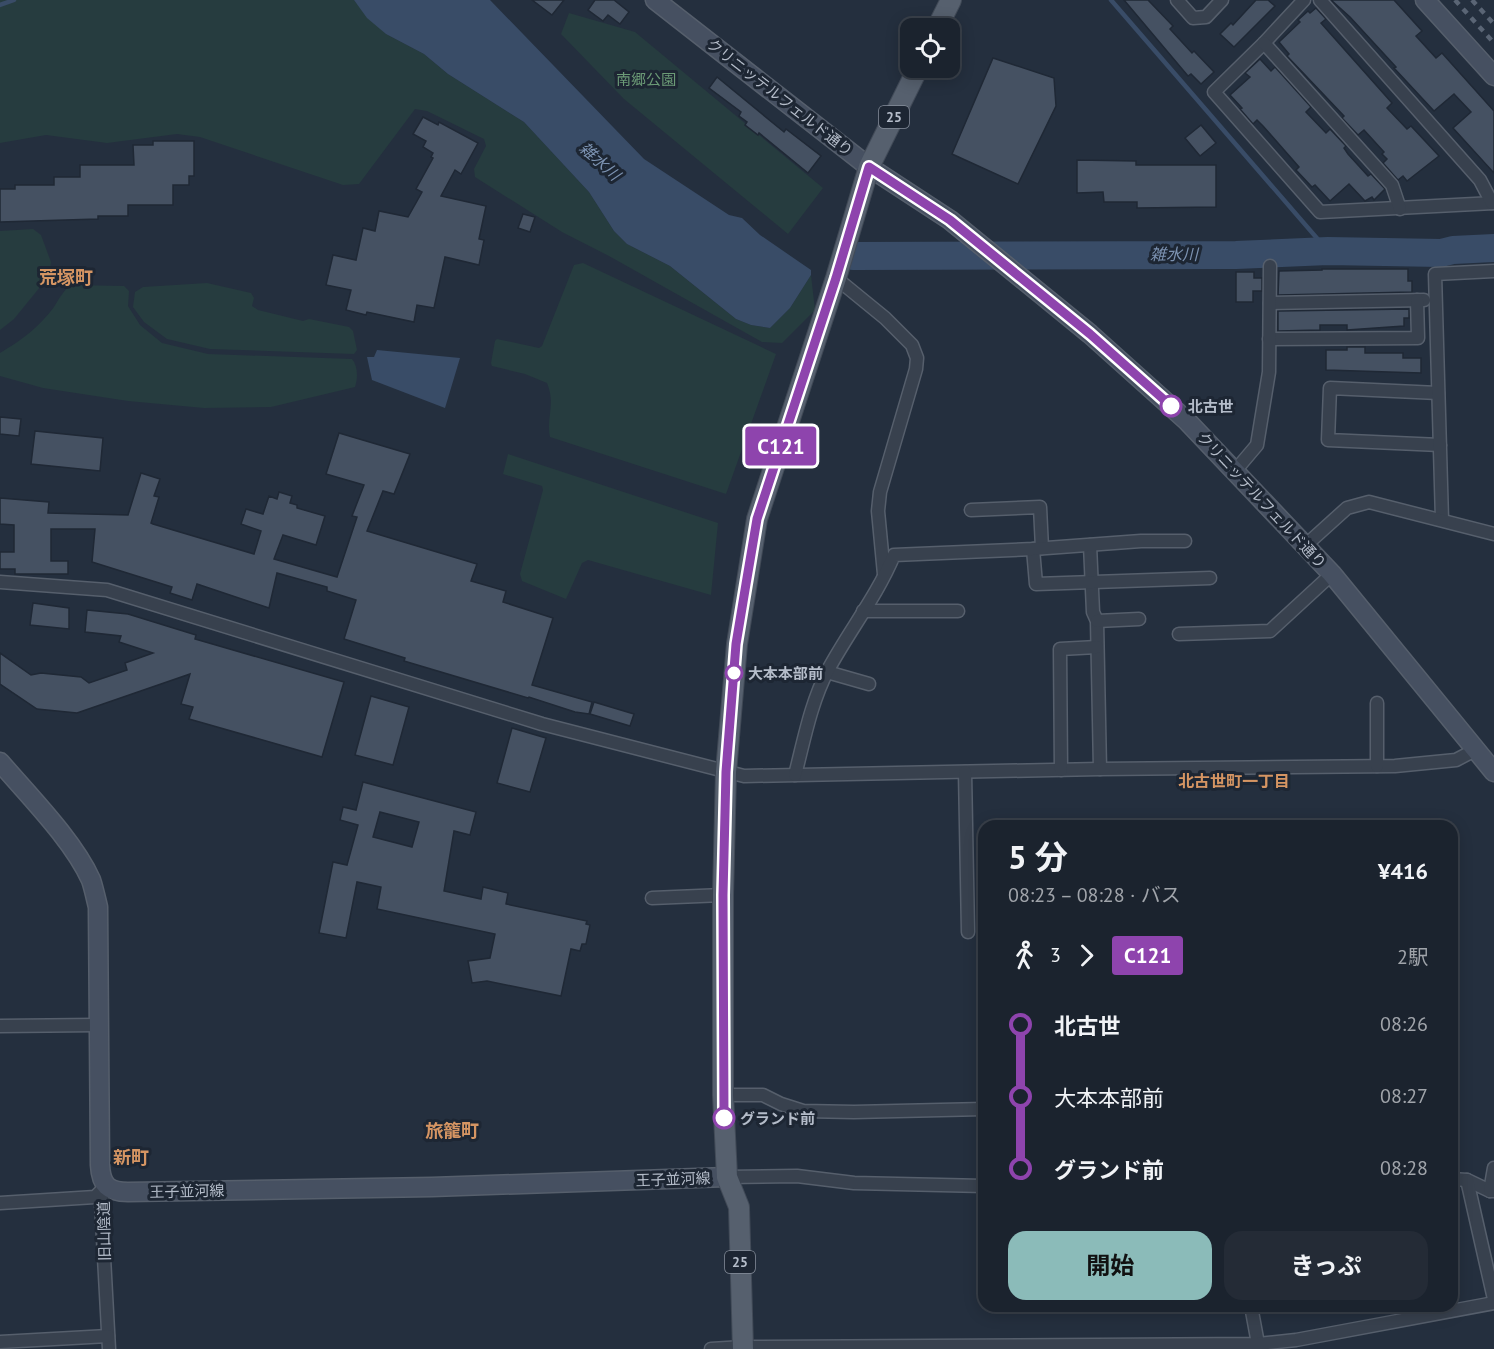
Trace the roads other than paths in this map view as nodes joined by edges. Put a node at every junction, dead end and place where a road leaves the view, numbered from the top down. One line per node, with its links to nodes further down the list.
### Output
1 (655, 0): 12 (street, クリニッテルフェルド通り)
2 (950, 0): 8 (main road)
3 (1177, 0): 4 (street)
4 (1222, 0)
5 (1304, 0): 9 (street)
6 (1320, 0): 13 (street)
7 (1425, 0): 10 (street)
8 (942, 18)
9 (1264, 43): 14 (street); 14 (street)
10 (1494, 76)
11 (913, 78): 12 (main road, 25)
12 (869, 167): 17 (main road, 25); 24 (street, クリニッテルフェルド通り)
13 (1493, 203): 14 (street)
14 (1400, 209)
15 (1270, 266): 20 (street)
16 (1494, 272): 19 (street)
17 (836, 278): 33 (street); 51 (main road, 25)
18 (1417, 300): 19 (street); 20 (street); 21 (street)
19 (1435, 300): 22 (street)
20 (1269, 303): 21 (street)
21 (1269, 339): 24 (street)
22 (1438, 393): 23 (street); 23 (street)
23 (1440, 445): 26 (street)
24 (1235, 471): 30 (street, クリニッテルフェルド通り)
25 (971, 510): 31 (street)
26 (1442, 520): 27 (street); 30 (street)
27 (1494, 534)
28 (1185, 542): 29 (street)
29 (1090, 545): 31 (street); 36 (street)
30 (1306, 545): 32 (street, クリニッテルフェルド通り)
31 (1038, 549): 33 (street); 36 (street)
32 (1332, 574): 41 (street); 46 (street, クリニッテルフェルド通り)
33 (884, 578): 37 (street)
34 (1209, 578): 36 (street)
35 (0, 582): 51 (street)
36 (1092, 582): 40 (street)
37 (863, 611): 38 (street); 43 (street)
38 (958, 611)
39 (1138, 619): 40 (street)
40 (1097, 621): 42 (street)
41 (1179, 634)
42 (1097, 647): 49 (street); 50 (street)
43 (826, 672): 44 (street); 54 (street)
44 (869, 684)
45 (1377, 703): 48 (street)
46 (1477, 749): 48 (street); 53 (street, クリニッテルフェルド通り)
47 (0, 762): 58 (street)
48 (1377, 766): 49 (street)
49 (1100, 769): 50 (street)
50 (1061, 770): 52 (street)
51 (726, 772): 54 (street); 55 (main road, 25)
52 (965, 772): 54 (street); 57 (street)
53 (1494, 772)
54 (795, 775)
55 (723, 895): 56 (street); 60 (main road, 25)
56 (652, 898)
57 (968, 932)
58 (97, 1025): 59 (street); 67 (street)
59 (0, 1026)
60 (723, 1095): 61 (street); 63 (main road, 25)
61 (978, 1109)
62 (1494, 1168): 68 (street)
63 (727, 1177): 66 (street); 67 (street, 王子並河線); 77 (main road, 25)
64 (1458, 1179): 65 (street)
65 (1467, 1180): 68 (street); 70 (street)
66 (978, 1186)
67 (105, 1187): 69 (street, 旧山陰道); 75 (street, 旧山陰道)
68 (1492, 1191)
69 (0, 1203)
70 (1494, 1301): 71 (street)
71 (1458, 1308)
72 (1252, 1312): 76 (street)
73 (1438, 1312): 76 (street)
74 (0, 1342): 75 (street)
75 (108, 1343)
76 (1258, 1347): 77 (street)
77 (743, 1348): 78 (street)
78 (711, 1349)

